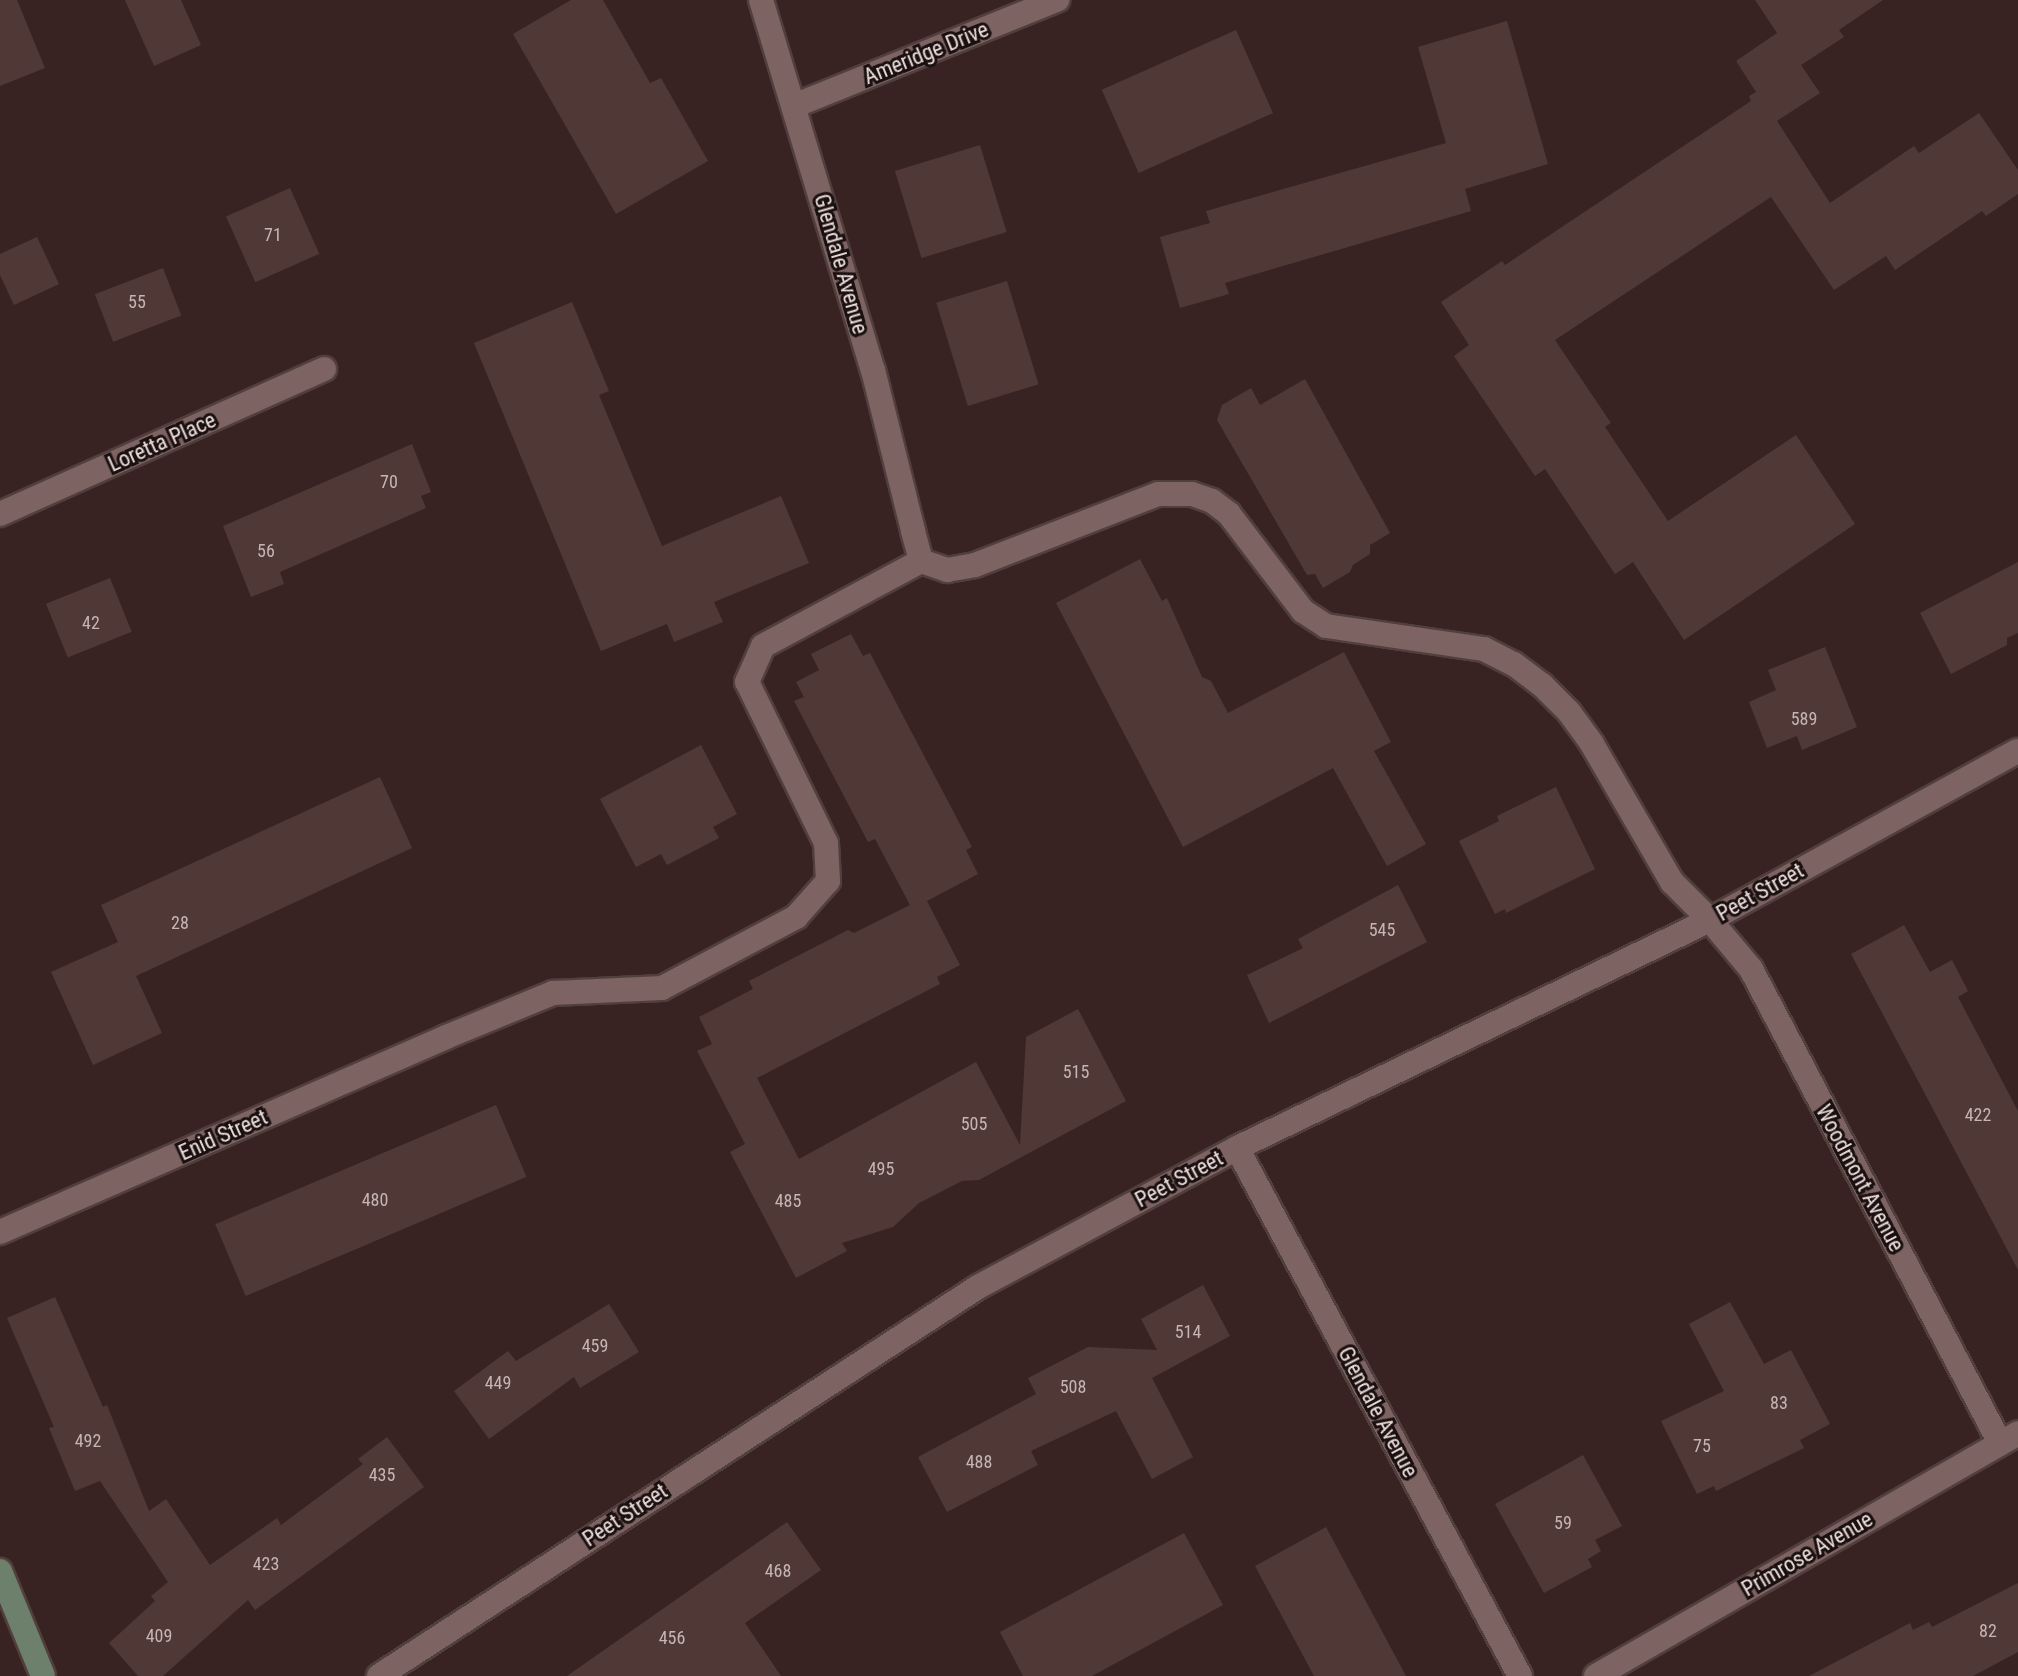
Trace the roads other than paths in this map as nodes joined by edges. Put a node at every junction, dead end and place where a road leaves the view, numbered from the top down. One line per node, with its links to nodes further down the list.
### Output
1 (761, 0): 3 (street, Glendale Avenue)
2 (1057, 0): 3 (street, Ameridge Drive)
3 (794, 106): 6 (street, Glendale Avenue)
4 (324, 369): 5 (street, Loretta Place)
5 (0, 514)
6 (921, 561): 8 (street, Woodmont Avenue); 10 (street, Enid Street)
7 (2018, 751): 8 (street, Peet Street)
8 (1710, 920): 9 (street, Peet Street); 11 (street, Woodmont Avenue)
9 (1237, 1148): 14 (street, Peet Street); 15 (street, Glendale Avenue)
10 (0, 1232)
11 (2009, 1438): 16 (street, Primrose Avenue)
12 (0, 1571): 13 (main road)
13 (43, 1676)
14 (379, 1676)
15 (1520, 1676)
16 (1596, 1676)

